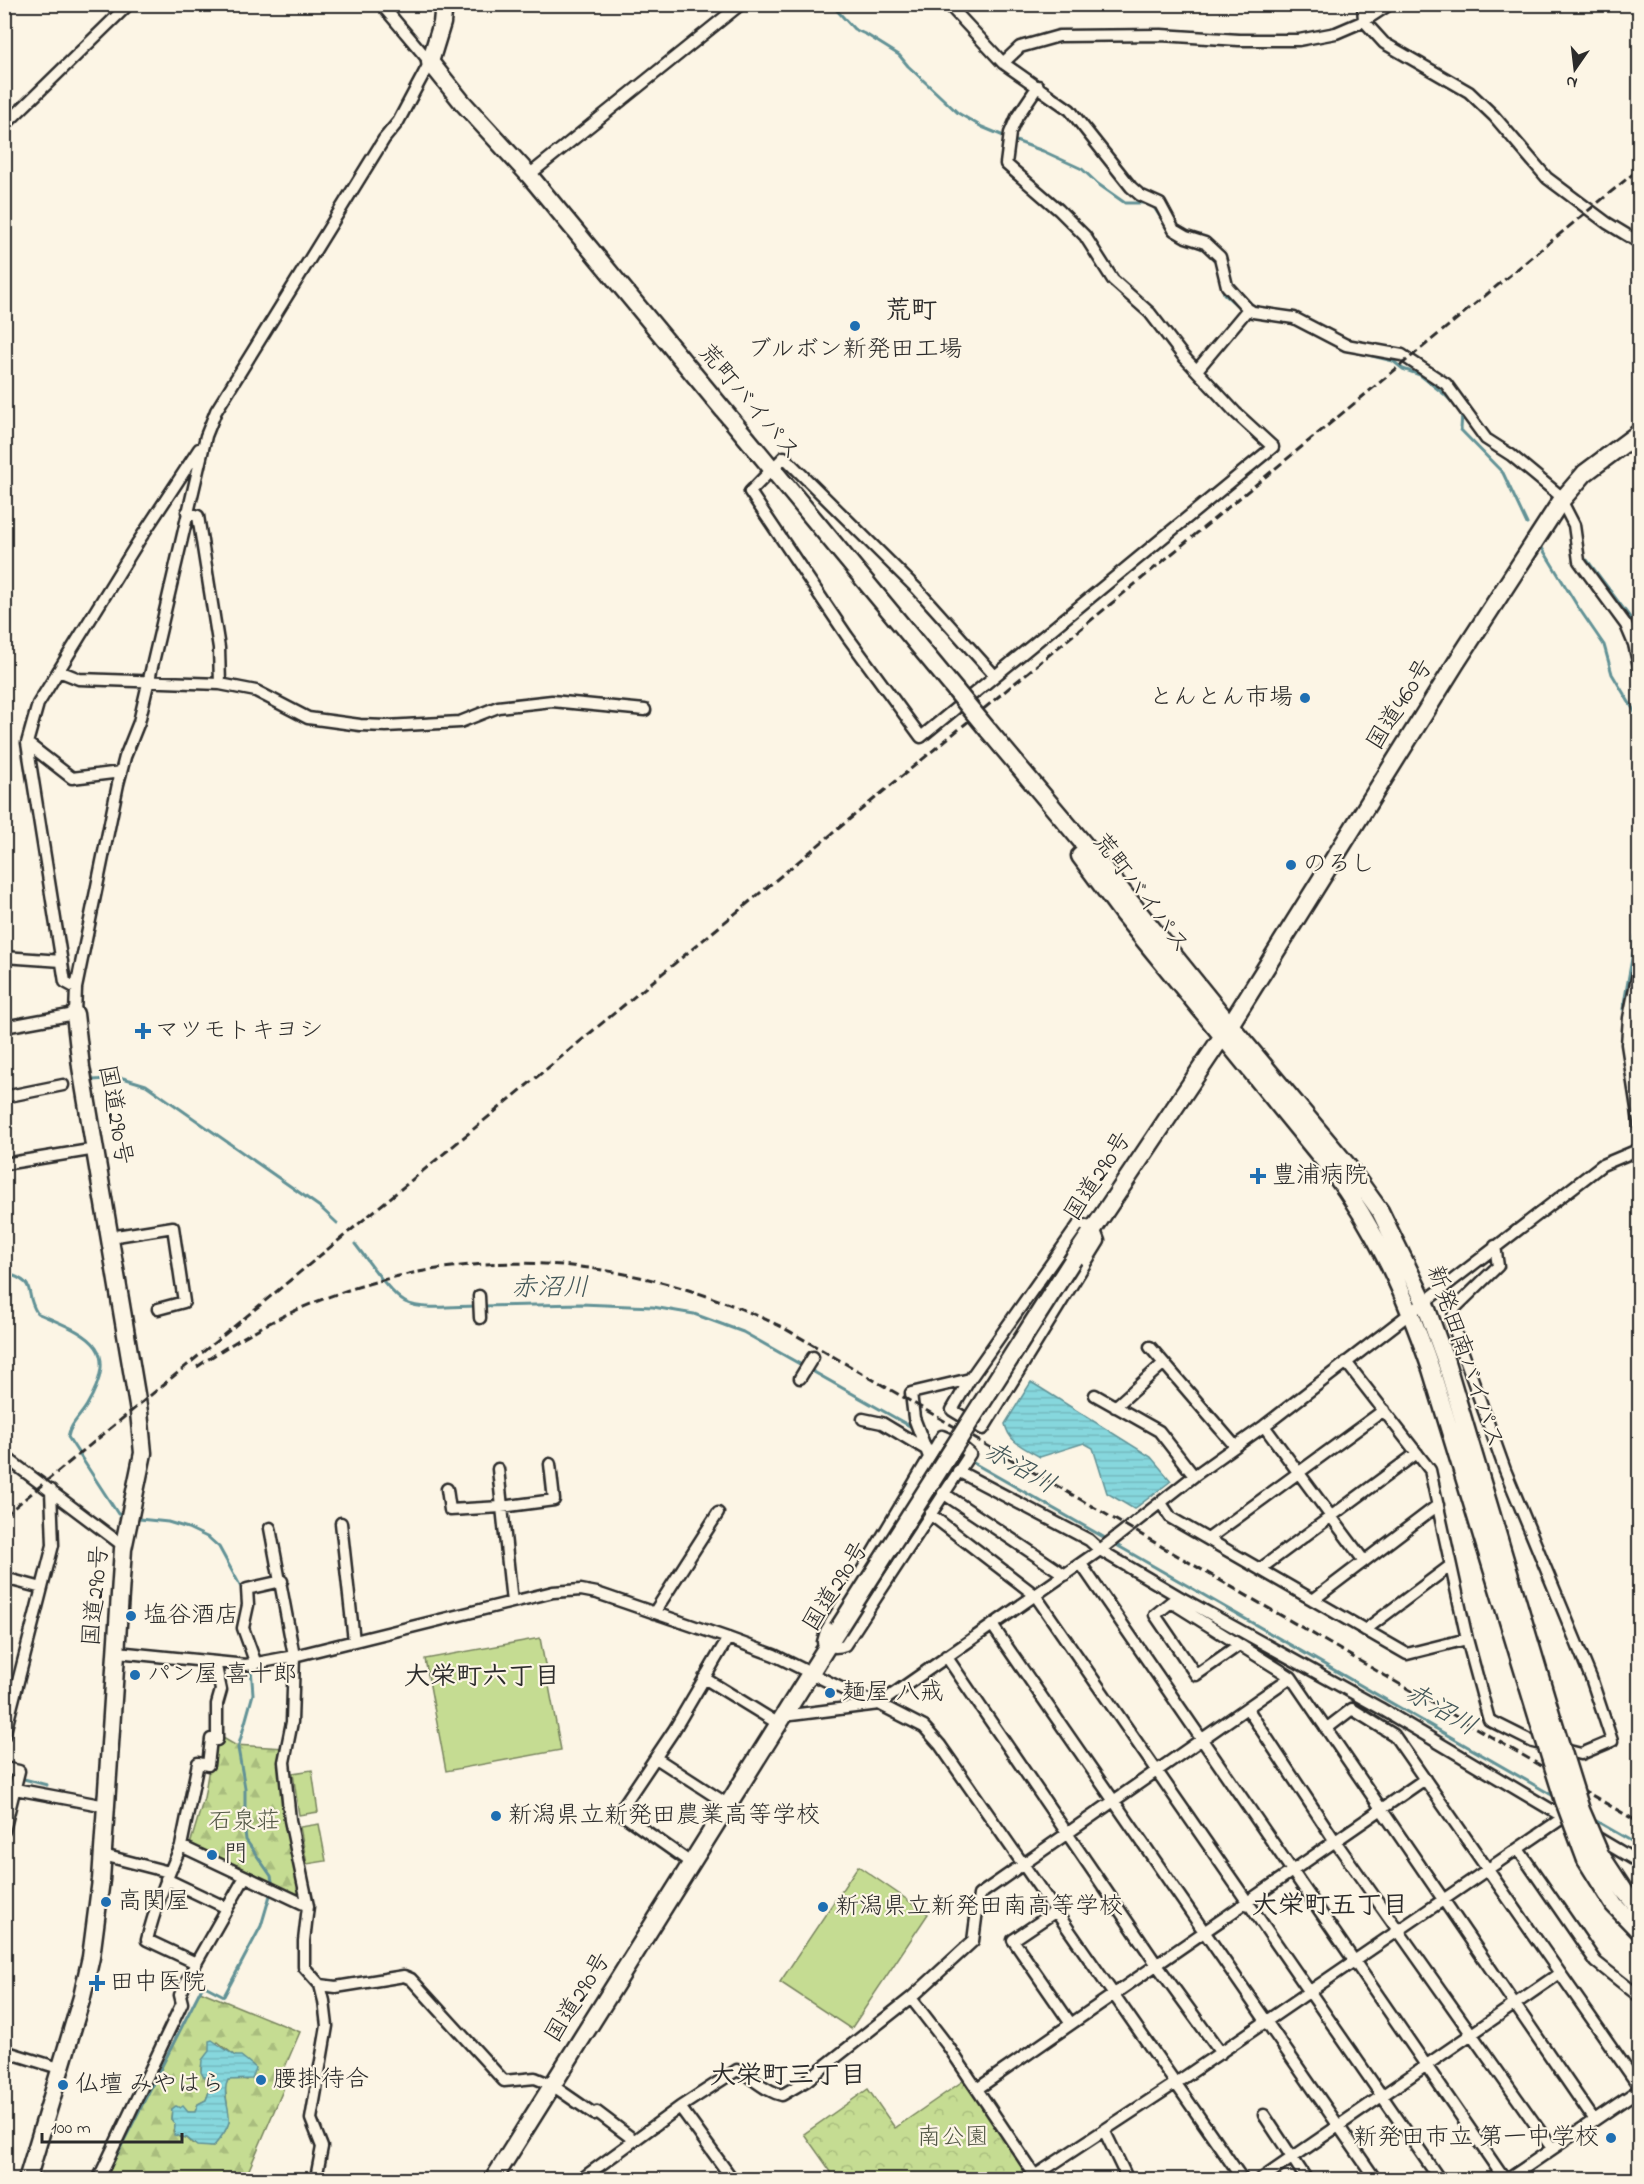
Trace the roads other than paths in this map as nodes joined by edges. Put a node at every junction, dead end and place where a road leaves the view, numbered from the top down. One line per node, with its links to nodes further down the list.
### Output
1 (129, 4): 12 (street)
2 (381, 4): 9 (street)
3 (444, 4): 9 (highway)
4 (741, 4): 13 (street)
5 (948, 4): 10 (street)
6 (1363, 4): 8 (street)
7 (1390, 4): 8 (street)
8 (1364, 21): 10 (street); 14 (street)
9 (430, 62): 13 (highway, 荒町バイパス); 18 (street)
10 (1003, 63): 11 (street)
11 (1038, 86): 15 (street); 16 (street)
12 (4, 126)
13 (529, 175): 19 (highway, 荒町バイパス)
14 (1640, 243)
15 (1248, 309): 16 (street); 20 (street)
16 (1197, 370): 24 (street)
17 (1640, 432): 20 (highway, 国道460号)
18 (204, 442): 21 (street); 22 (street)
19 (771, 468): 24 (street); 24 (street); 36 (highway, 荒町バイパス, bridge)
20 (1561, 501): 23 (street); 36 (highway, 国道460号)
21 (187, 512): 25 (street); 26 (street)
22 (59, 671): 25 (street); 28 (street)
23 (1640, 671)
24 (995, 676)
25 (148, 682): 26 (street); 29 (street)
26 (219, 684): 27 (street)
27 (645, 710)
28 (27, 743): 29 (street); 31 (street)
29 (121, 772): 33 (street)
30 (4, 957): 31 (street)
31 (62, 961): 33 (street)
32 (1640, 963): 39 (street)
33 (76, 988): 34 (street)
34 (75, 1014): 35 (street); 40 (highway, 国道290号)
35 (4, 1027)
36 (1226, 1031): 43 (highway, 国道290号); 47 (highway, 新発田南バイパス)
37 (63, 1085): 38 (street)
38 (4, 1097)
39 (1640, 1128)
40 (96, 1149): 42 (street); 44 (highway, 国道290号)
41 (1640, 1149): 45 (street)
42 (4, 1164)
43 (1094, 1228): 55 (street); 55 (street); 103 (highway, 国道290号, bridge)
44 (110, 1237): 48 (street); 82 (highway, 国道290号)
45 (1495, 1246): 47 (street); 100 (street)
46 (478, 1296): 49 (street)
47 (1417, 1306): 52 (street); 134 (highway, 新発田南バイパス, bridge)
48 (158, 1309)
49 (480, 1318)
50 (1150, 1347): 53 (street)
51 (813, 1357): 54 (street)
52 (1346, 1362): 58 (street); 60 (street)
53 (1164, 1363): 57 (street); 61 (street)
54 (800, 1378)
55 (970, 1379): 63 (street)
56 (1095, 1395): 57 (street)
57 (1115, 1407): 69 (street)
58 (1384, 1410): 62 (street); 68 (street)
59 (863, 1419): 63 (street)
60 (1264, 1426): 61 (street); 68 (street)
61 (1235, 1446): 69 (street)
62 (1417, 1453): 74 (street); 78 (street)
63 (928, 1454): 67 (street); 103 (street)
64 (4, 1456): 71 (street)
65 (550, 1464): 75 (street)
66 (498, 1468): 75 (street)
67 (958, 1471): 72 (street); 83 (street)
68 (1298, 1472): 78 (street); 81 (street)
69 (1194, 1476): 73 (street)
70 (447, 1489): 75 (street)
71 (51, 1490): 82 (street); 91 (street)
72 (943, 1494): 77 (street); 88 (street)
73 (1161, 1503): 81 (street); 83 (street)
74 (1438, 1505): 84 (street); 86 (street)
75 (501, 1507): 95 (street)
76 (718, 1513): 96 (street)
77 (930, 1514): 92 (street); 103 (street)
78 (1331, 1516): 84 (street); 87 (street)
79 (341, 1522): 101 (street)
80 (270, 1527): 90 (street)
81 (1208, 1539): 87 (street)
82 (123, 1548): 104 (highway, 国道290号)
83 (1100, 1550): 85 (street); 93 (street)
84 (1364, 1561): 94 (street)
85 (1081, 1564): 88 (street); 117 (street)
86 (1450, 1566): 98 (street); 100 (street)
87 (1260, 1569): 94 (street)
88 (1065, 1575): 92 (street)
89 (4, 1578): 91 (street)
90 (282, 1581): 105 (street); 108 (street)
91 (42, 1588): 116 (street)
92 (1035, 1595): 97 (street); 120 (street)
93 (1174, 1599): 102 (street); 102 (street); 127 (street)
94 (1313, 1600): 98 (street)
95 (512, 1602): 96 (street); 101 (street)
96 (654, 1613): 99 (street)
97 (992, 1625): 106 (street); 123 (street)
98 (1365, 1630): 100 (street)
99 (728, 1638): 109 (street); 111 (street)
100 (1467, 1639)
101 (354, 1641): 105 (street)
102 (1239, 1645): 110 (street)
103 (828, 1646): 109 (highway, 国道290号)
104 (117, 1652): 107 (street); 125 (highway, 国道290号)
105 (294, 1656): 108 (street); 144 (street)
106 (946, 1656): 112 (street); 129 (street)
107 (215, 1662): 108 (street); 131 (street)
108 (251, 1664)
109 (810, 1672): 112 (street); 114 (highway, 国道290号)
110 (1291, 1677): 113 (street); 115 (street)
111 (704, 1678): 114 (street); 118 (street)
112 (879, 1704): 114 (street); 137 (street)
113 (1247, 1708): 117 (street); 130 (street)
114 (781, 1720): 124 (highway, 国道290号)
115 (1326, 1729): 121 (street); 126 (street)
116 (4, 1736)
117 (1203, 1739): 120 (street); 139 (street)
118 (656, 1758): 124 (street); 135 (street)
119 (4, 1768): 122 (street)
120 (1157, 1771): 123 (street); 143 (street)
121 (1425, 1779): 126 (street); 138 (street)
122 (15, 1789): 125 (street); 128 (street)
123 (1114, 1802): 129 (street); 149 (street)
124 (727, 1804): 135 (highway, 国道290号)
125 (106, 1806): 133 (highway, 国道290号)
126 (1382, 1809): 130 (street); 142 (street)
127 (1564, 1817): 132 (street); 136 (street)
128 (4, 1832)
129 (1069, 1833): 137 (street); 153 (street)
130 (1335, 1841): 139 (street); 148 (street)
131 (181, 1846): 140 (street); 141 (street)
132 (1518, 1848): 138 (street); 158 (street)
133 (103, 1856): 140 (street); 167 (highway, 国道290号)
134 (1593, 1857): 146 (highway); 150 (highway)
135 (691, 1863): 169 (highway, 国道290号)
136 (1640, 1863)
137 (1024, 1865): 147 (street); 159 (street)
138 (1488, 1869): 142 (street); 154 (street)
139 (1292, 1871): 143 (street); 151 (street)
140 (167, 1876): 145 (street); 152 (street)
141 (245, 1877): 144 (street); 145 (street)
142 (1444, 1899): 148 (street); 160 (street)
143 (1248, 1902): 149 (street); 156 (street)
144 (308, 1906): 155 (street)
145 (227, 1908): 152 (street)
146 (1640, 1910)
147 (1056, 1911): 157 (street); 162 (street)
148 (1399, 1930): 151 (street); 163 (street)
149 (1204, 1932): 153 (street); 161 (street)
150 (1640, 1932)
151 (1353, 1961): 156 (street); 166 (street)
152 (196, 1963): 183 (street)
153 (1157, 1965): 157 (street); 165 (street)
154 (1560, 1973): 160 (street); 171 (street)
155 (320, 1984): 169 (street); 184 (street)
156 (1310, 1990): 161 (street); 172 (street)
157 (1114, 1994): 162 (street); 168 (street)
158 (1640, 1996)
159 (911, 1998): 170 (street); 173 (street)
160 (1515, 2005): 163 (street); 175 (street)
161 (1266, 2021): 165 (street); 176 (street)
162 (1071, 2024): 170 (street)
163 (1472, 2035): 166 (street); 179 (street)
164 (4, 2051): 167 (street)
165 (1221, 2053): 168 (street)
166 (1426, 2066): 172 (street); 194 (street)
167 (59, 2068): 182 (highway, 国道290号)
168 (1176, 2084): 177 (street); 189 (street)
169 (552, 2085): 178 (street); 185 (highway, 国道290号)
170 (977, 2089): 181 (street)
171 (1640, 2089): 175 (street)
172 (1383, 2095): 176 (street); 193 (street)
173 (680, 2107): 178 (street); 187 (street)
174 (1264, 2115): 180 (street)
175 (1594, 2120): 179 (street)
176 (1339, 2126): 180 (street); 192 (street)
177 (1104, 2130): 181 (street); 188 (street)
178 (634, 2140): 186 (street)
179 (1552, 2148): 194 (street)
180 (1291, 2158): 190 (street); 191 (street)
181 (1037, 2177)
182 (27, 2180)
183 (98, 2180)
184 (313, 2180)
185 (493, 2180)
186 (580, 2180)
187 (733, 2180)
188 (1128, 2180)
189 (1243, 2180)
190 (1260, 2180)
191 (1307, 2180)
192 (1376, 2180)
193 (1440, 2180)
194 (1506, 2180)

